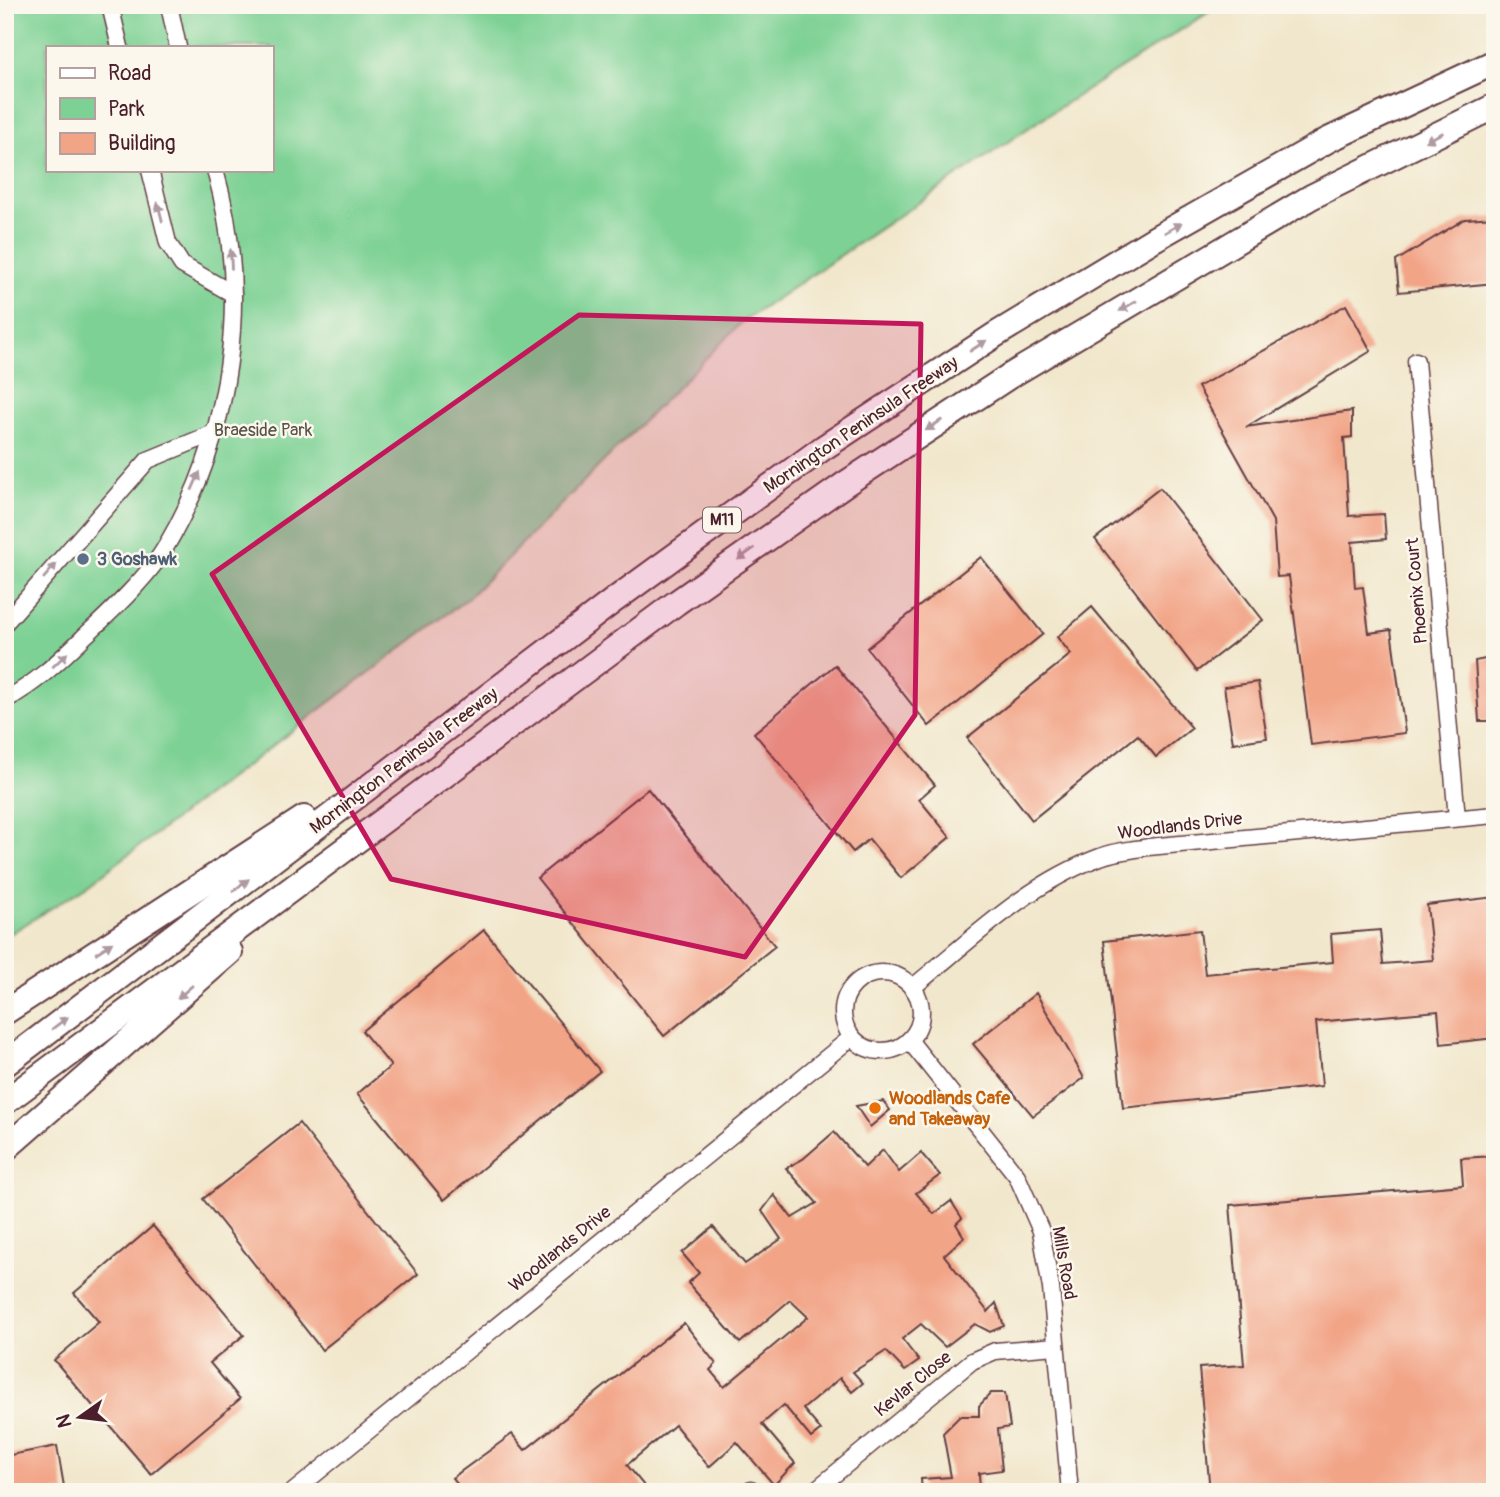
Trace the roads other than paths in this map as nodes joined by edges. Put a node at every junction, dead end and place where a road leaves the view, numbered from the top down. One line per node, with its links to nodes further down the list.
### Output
1 (110, 5): 3 (street)
2 (169, 5): 4 (street)
3 (120, 46)
4 (178, 46)
5 (1495, 62): 12 (highway, Mornington Peninsula Freeway / M11, one-way to 5)
6 (1495, 106): 17 (highway, Mornington Peninsula Freeway / M11, one-way to 17)
7 (150, 172): 9 (street, one-way to 7)
8 (216, 172): 9 (street, one-way to 8)
9 (233, 294): 11 (street)
10 (1416, 361): 16 (street, Phoenix Court)
11 (214, 433): 13 (street, one-way to 11); 14 (street, one-way to 11)
12 (823, 448): 19 (highway, one-way to 12); 22 (highway, Mornington Peninsula Freeway / M11, one-way to 12)
13 (5, 623)
14 (5, 700)
15 (1495, 815): 16 (street, Woodlands Drive)
16 (1457, 818): 18 (street, Woodlands Drive)
17 (365, 834): 23 (highway, Mornington Peninsula Freeway / M11); 24 (highway, one-way to 24)
18 (912, 988): 20 (street); 21 (street)
19 (5, 1012)
20 (852, 1037): 21 (street); 26 (street, Woodlands Drive)
21 (909, 1040): 25 (street, Mills Road)
22 (5, 1064)
23 (5, 1102)
24 (5, 1149)
25 (1056, 1346): 27 (street, Kevlar Close); 28 (street, Mills Road)
26 (293, 1492)
27 (813, 1492)
28 (1070, 1492)

